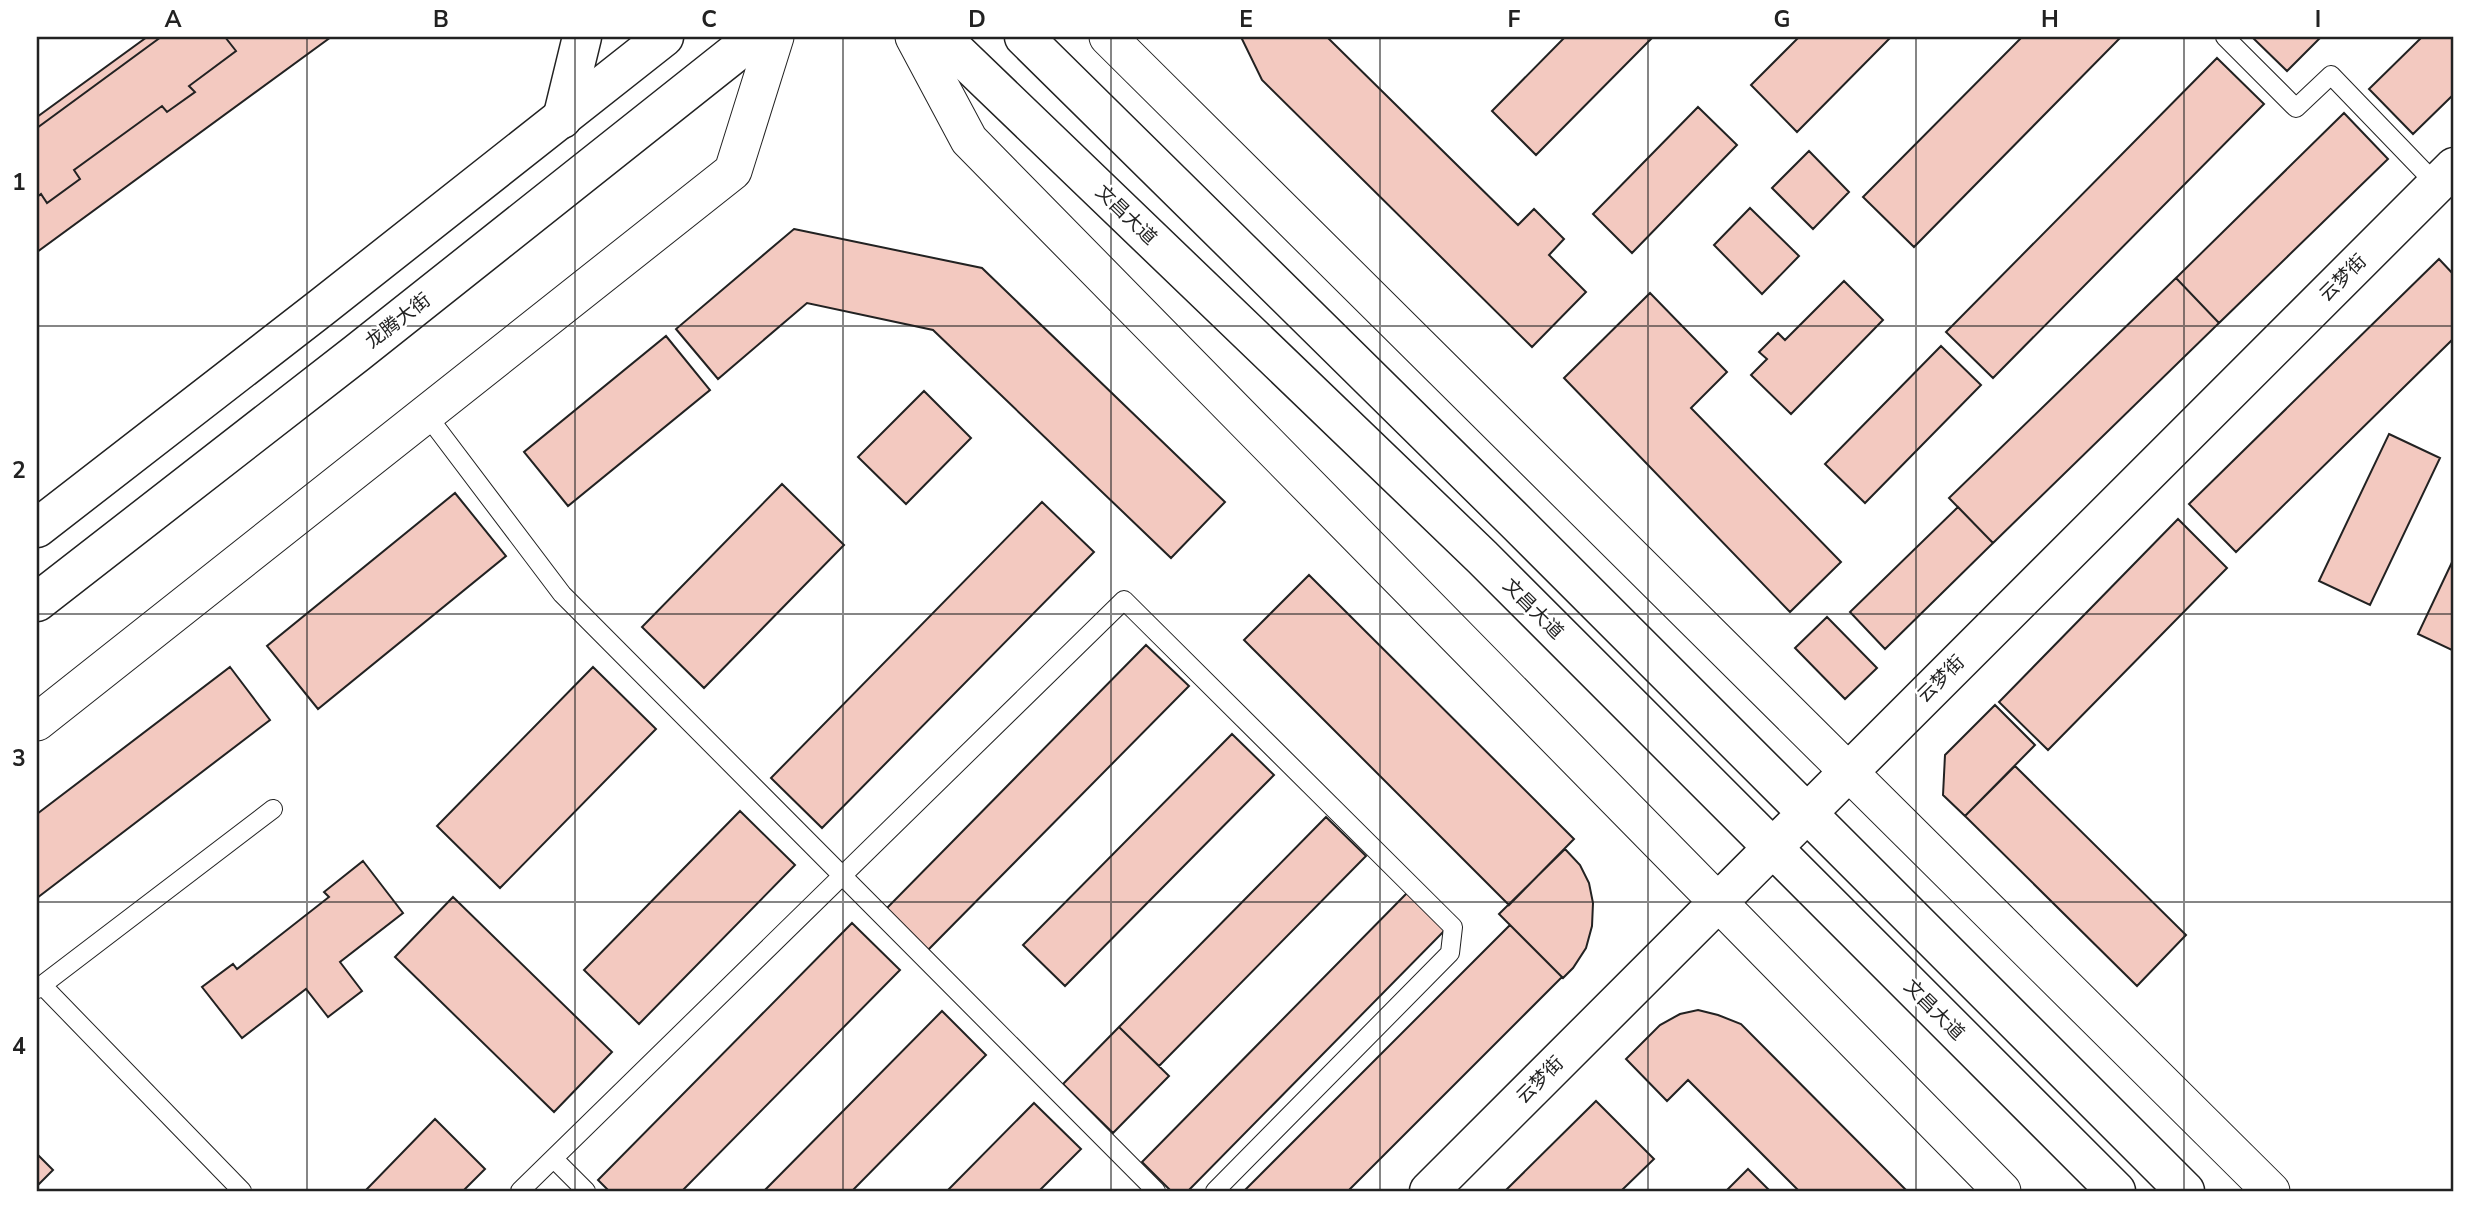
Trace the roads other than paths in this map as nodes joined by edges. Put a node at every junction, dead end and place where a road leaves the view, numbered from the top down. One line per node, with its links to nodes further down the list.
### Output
1 (582, 37): 10 (main road)
2 (664, 37): 10 (main road)
3 (755, 37): 14 (main road, 龙腾大街)
4 (775, 37): 12 (street)
5 (914, 37): 21 (street)
6 (941, 37): 19 (main road, 文昌大道)
7 (1024, 37): 18 (main road)
8 (1108, 37): 16 (street)
9 (2225, 37): 11 (lane)
10 (562, 119): 13 (main road)
11 (2445, 176): 16 (main road, 云梦街)
12 (426, 414): 15 (street); 20 (lane)
13 (37, 528)
14 (37, 602)
15 (37, 722)
16 (1849, 772): 18 (main road, 云梦街); 33 (street)
17 (273, 809): 22 (lane)
18 (1807, 813): 19 (main road, 云梦街); 32 (main road)
19 (1772, 847): 21 (main road, 云梦街); 31 (main road, 文昌大道)
20 (843, 876): 23 (lane); 27 (lane); 28 (lane)
21 (1718, 902): 29 (main road, 云梦街); 30 (street)
22 (39, 987): 24 (lane)
23 (554, 1158): 25 (lane); 26 (lane)
24 (242, 1191)
25 (520, 1191)
26 (586, 1191)
27 (1156, 1191)
28 (1215, 1191)
29 (1429, 1191)
30 (2002, 1191)
31 (2116, 1191)
32 (2185, 1191)
33 (2271, 1191)

